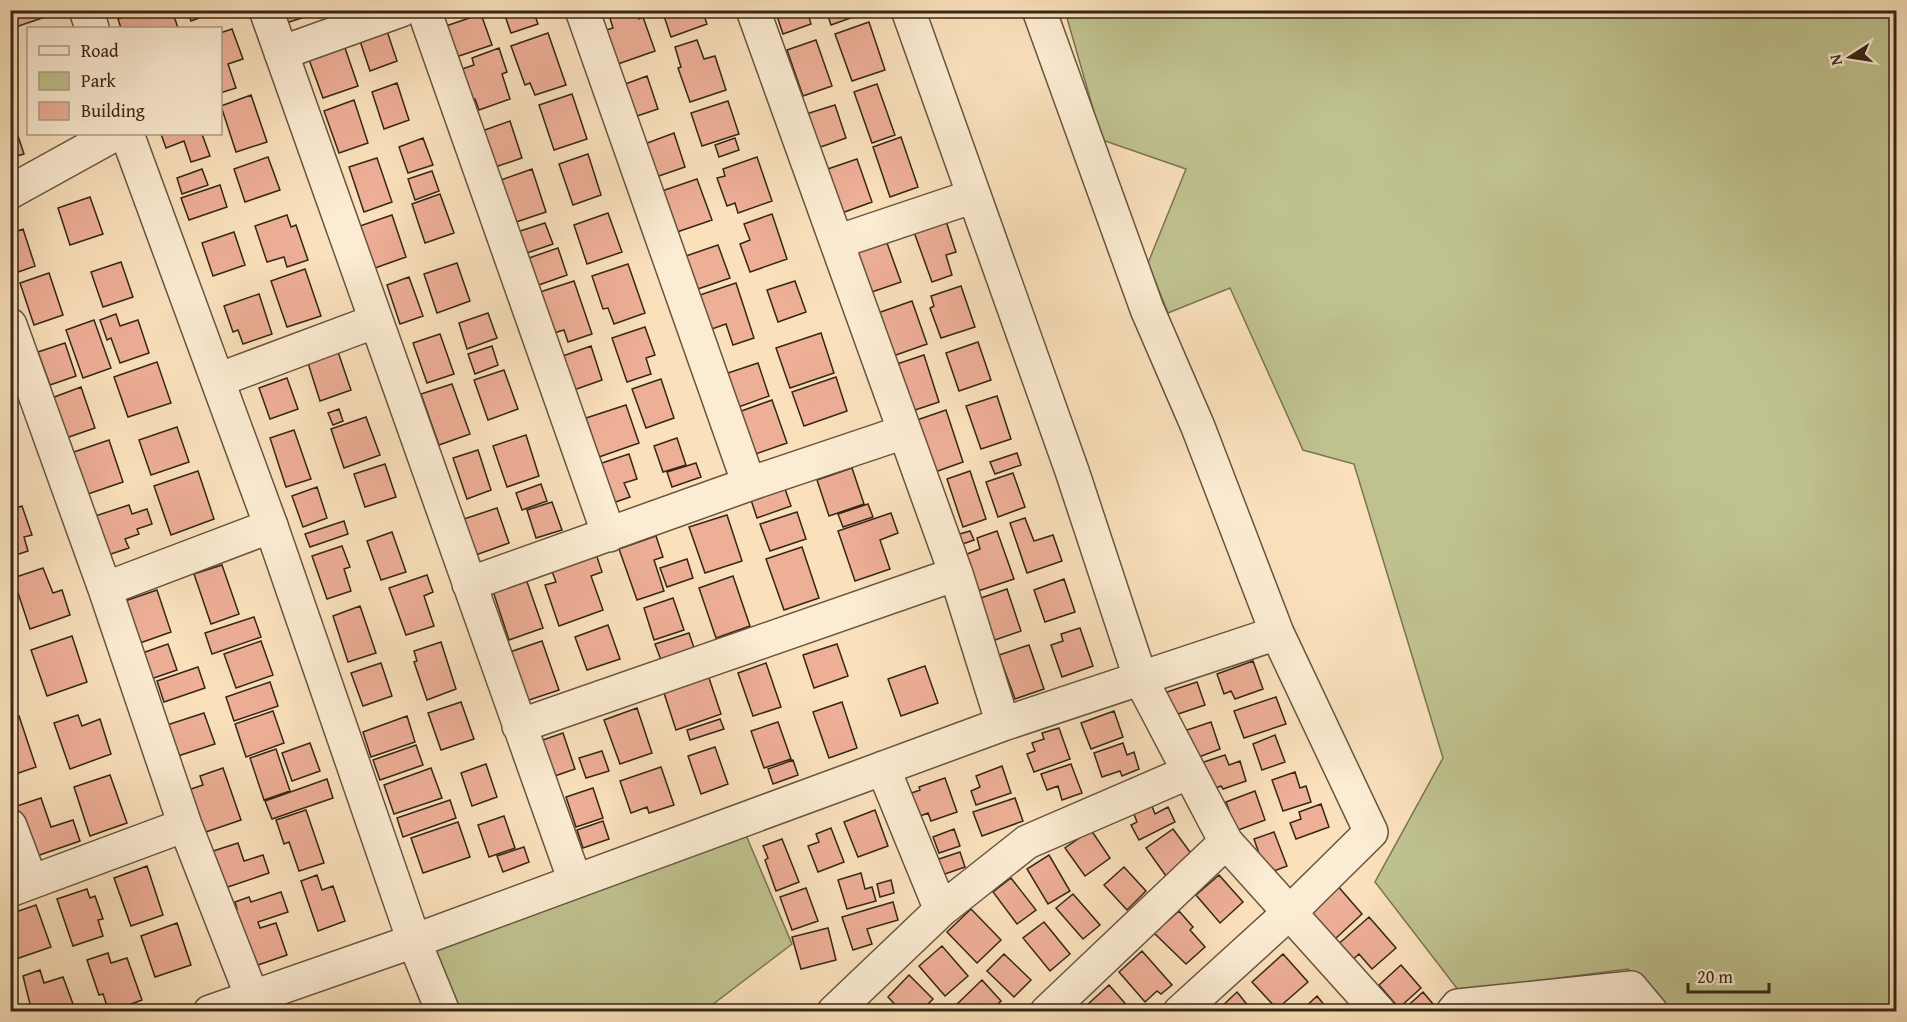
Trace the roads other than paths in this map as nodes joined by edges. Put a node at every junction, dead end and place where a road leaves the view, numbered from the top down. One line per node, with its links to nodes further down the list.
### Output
1 (86, 10): 9 (street)
2 (266, 10): 10 (street)
3 (401, 10): 10 (street)
4 (424, 10): 23 (street)
5 (582, 10): 21 (street)
6 (753, 10): 15 (street)
7 (908, 10): 14 (street)
8 (1039, 10): 27 (street)
9 (92, 27)
10 (281, 53): 16 (street)
11 (114, 135): 13 (street)
12 (127, 135): 18 (street)
13 (10, 192)
14 (974, 196): 15 (street); 28 (street)
15 (837, 242): 20 (street)
16 (376, 321): 18 (street); 25 (street)
17 (10, 325): 19 (street)
18 (218, 380): 22 (street)
19 (21, 392): 26 (street)
20 (904, 432): 21 (street); 24 (street)
21 (749, 484): 23 (street)
22 (271, 526): 26 (street); 40 (street)
23 (609, 535): 25 (street)
24 (956, 574): 29 (street); 30 (street)
25 (469, 584): 30 (street)
26 (105, 590): 33 (street)
27 (1277, 633): 28 (street); 39 (street)
28 (1141, 680): 29 (street); 32 (street)
29 (1003, 724): 31 (street)
30 (519, 726): 36 (street)
31 (883, 768): 36 (street); 38 (street)
32 (1189, 772): 35 (street); 38 (street)
33 (185, 825): 37 (street); 41 (street)
34 (10, 826): 37 (street)
35 (1226, 842): 39 (street); 45 (street)
36 (575, 881): 40 (street)
37 (21, 886)
38 (941, 910): 44 (street)
39 (1290, 912): 46 (street); 47 (street)
40 (414, 941): 41 (street); 43 (street)
41 (255, 1004): 42 (street)
42 (210, 1011)
43 (443, 1011)
44 (834, 1011)
45 (1047, 1011)
46 (1181, 1011)
47 (1379, 1011)
48 (1453, 1011): 49 (street)
49 (1651, 1011)

